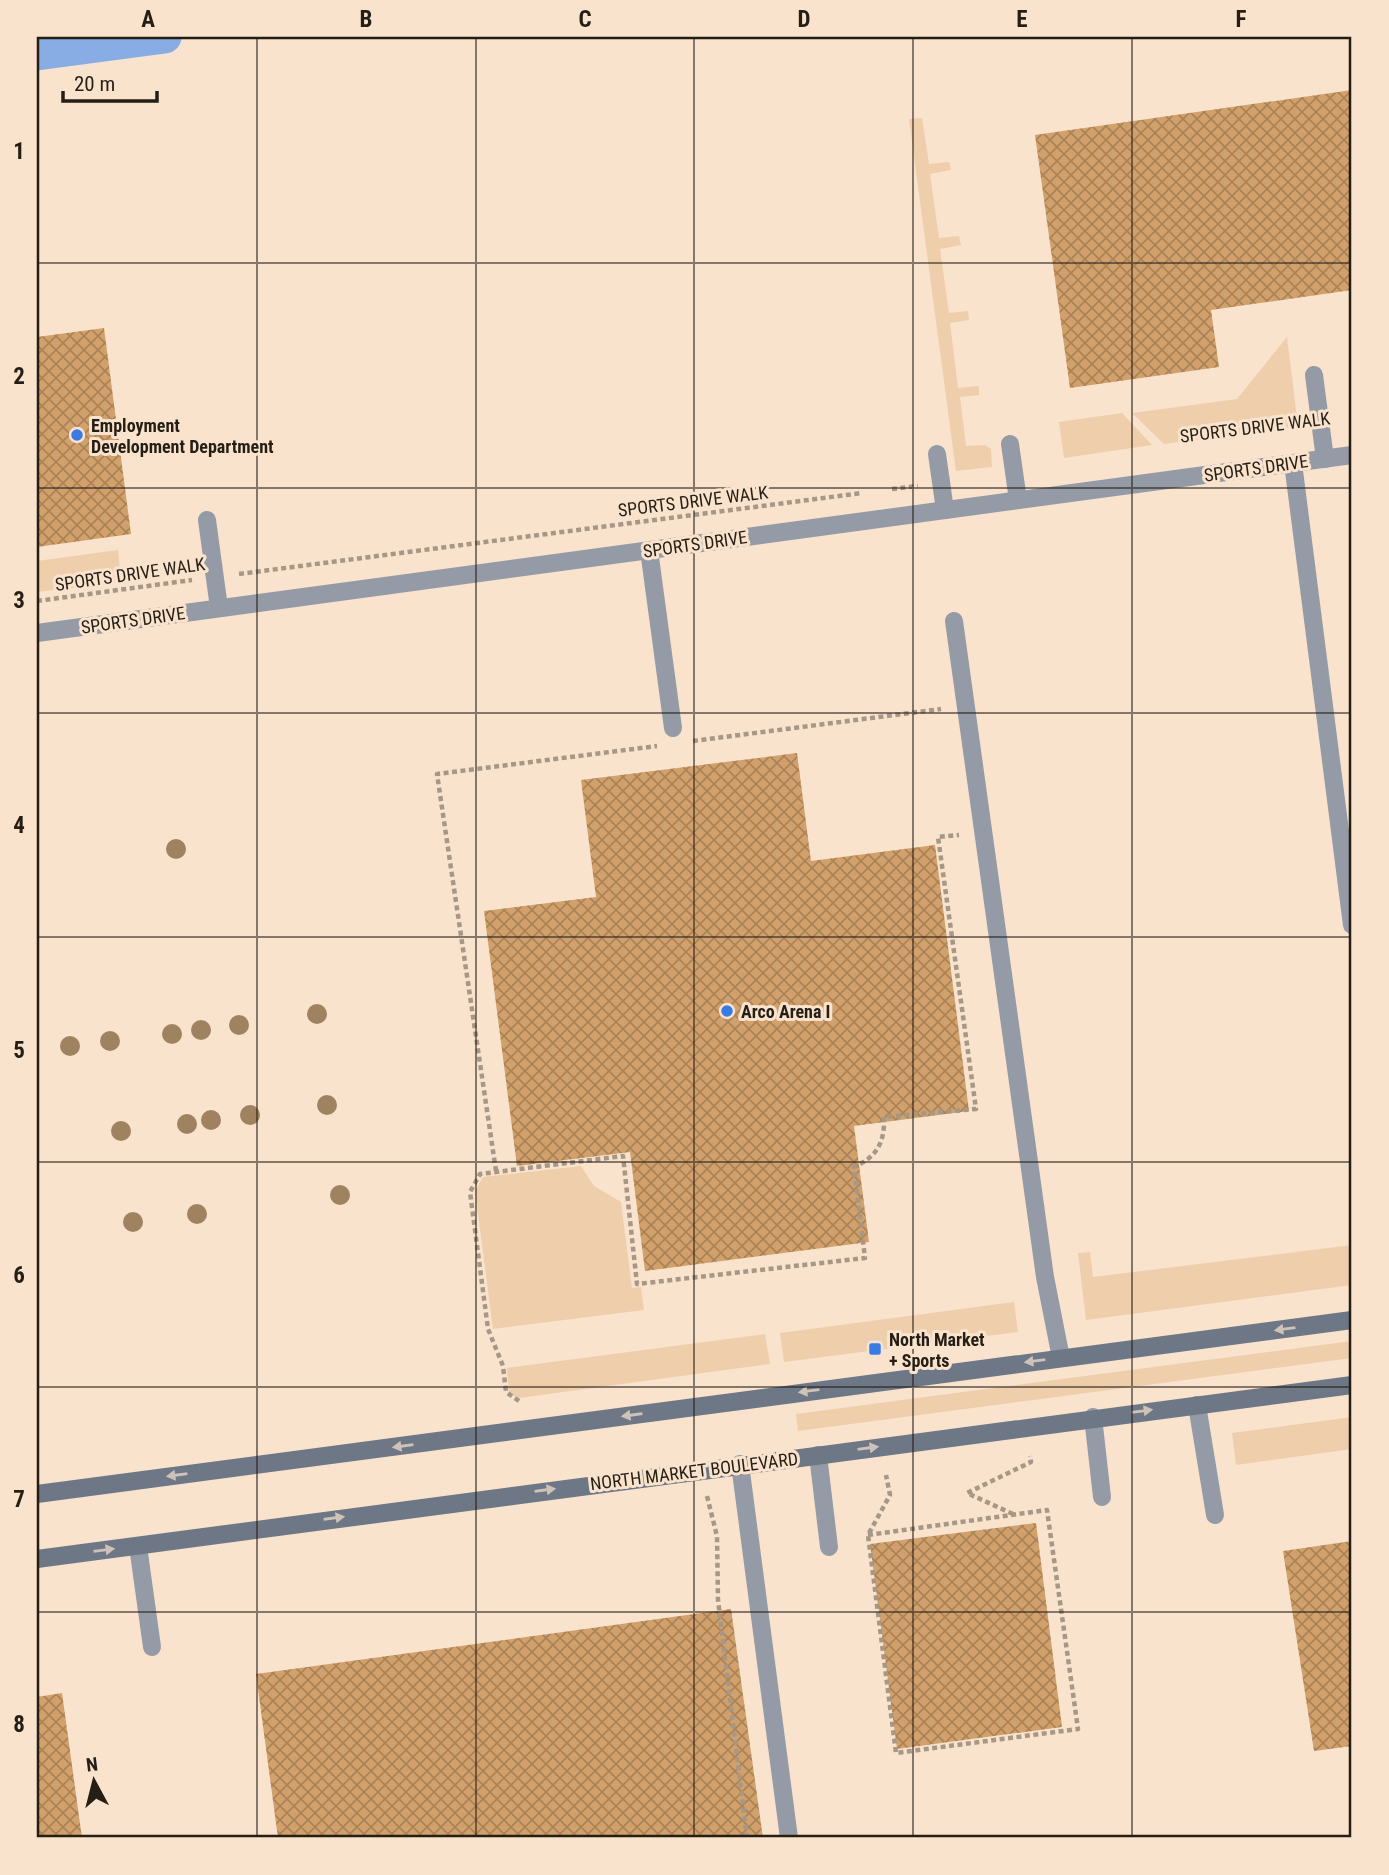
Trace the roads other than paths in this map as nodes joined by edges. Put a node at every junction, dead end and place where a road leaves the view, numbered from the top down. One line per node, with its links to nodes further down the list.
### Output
1 (1314, 375): 5 (street)
2 (1010, 444): 7 (street)
3 (937, 454): 8 (street)
4 (1352, 455): 5 (street, SPORTS DRIVE)
5 (1325, 459): 6 (street, SPORTS DRIVE)
6 (1293, 463): 7 (street, SPORTS DRIVE); 15 (street)
7 (1018, 500): 8 (street, SPORTS DRIVE)
8 (945, 510): 10 (street, SPORTS DRIVE)
9 (207, 520): 11 (street)
10 (649, 550): 11 (street, SPORTS DRIVE); 14 (street)
11 (219, 608): 13 (street, SPORTS DRIVE)
12 (954, 621): 17 (street)
13 (37, 633)
14 (673, 728)
15 (1352, 925)
16 (1352, 1320): 17 (main road, one-way to 17)
17 (1061, 1358): 23 (main road, one-way to 23)
18 (1352, 1385): 19 (main road, NORTH MARKET BOULEVARD)
19 (1197, 1405): 20 (main road, NORTH MARKET BOULEVARD, one-way to 19); 25 (street)
20 (1093, 1417): 21 (main road, NORTH MARKET BOULEVARD, one-way to 20); 24 (street)
21 (818, 1455): 22 (main road, NORTH MARKET BOULEVARD); 27 (street)
22 (740, 1464): 26 (main road, NORTH MARKET BOULEVARD, one-way to 22); 30 (street)
23 (37, 1494)
24 (1102, 1497)
25 (1215, 1515)
26 (138, 1546): 28 (main road, NORTH MARKET BOULEVARD, one-way to 26); 29 (street)
27 (829, 1547)
28 (37, 1559)
29 (152, 1647)
30 (789, 1838)

